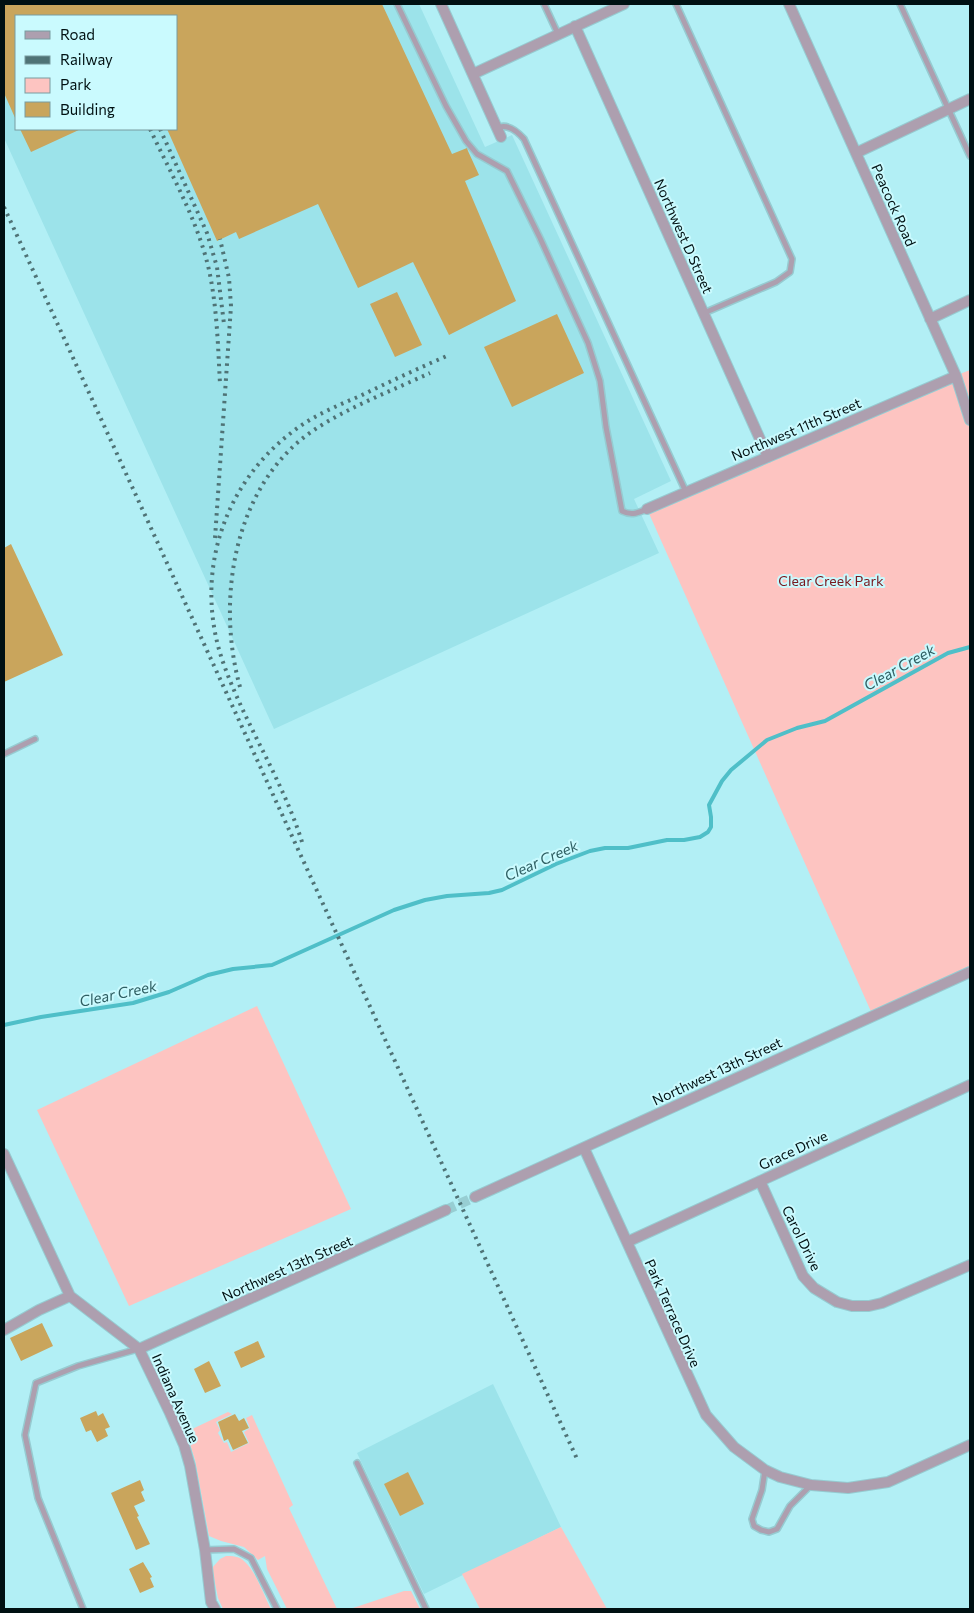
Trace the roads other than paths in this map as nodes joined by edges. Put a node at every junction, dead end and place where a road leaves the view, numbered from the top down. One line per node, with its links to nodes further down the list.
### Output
1 (397, 4): 23 (lane)
2 (441, 4): 10 (street)
3 (544, 4): 9 (lane)
4 (624, 4): 8 (street)
5 (676, 4): 17 (lane)
6 (789, 4): 14 (street, Peacock Road)
7 (900, 4): 12 (lane)
8 (575, 26): 9 (street); 17 (street, Northwest D Street)
9 (558, 34): 10 (street)
10 (473, 74): 13 (street)
11 (970, 99): 12 (street)
12 (949, 109): 14 (street); 15 (lane)
13 (498, 132): 22 (lane)
14 (856, 153): 18 (street, Peacock Road)
15 (970, 156)
16 (970, 300): 18 (street)
17 (704, 313): 21 (street, Northwest D Street)
18 (930, 319): 19 (street, Peacock Road)
19 (956, 376): 20 (street, Peacock Road); 21 (street, Northwest 11th Street)
20 (970, 420)
21 (768, 456): 22 (street, Northwest 11th Street)
22 (686, 492): 23 (street, Northwest 11th Street)
23 (647, 509)
24 (35, 739): 25 (lane)
25 (4, 754)
26 (970, 972): 28 (street, Northwest 13th Street)
27 (970, 1085): 30 (street, Grace Drive)
28 (584, 1148): 31 (street, Northwest 13th Street); 33 (street, Park Terrace Drive)
29 (4, 1154): 35 (street, Indiana Avenue)
30 (760, 1181): 33 (street, Grace Drive); 34 (street, Carol Drive)
31 (475, 1197)
32 (446, 1210): 37 (street, Northwest 13th Street)
33 (627, 1242): 40 (street, Park Terrace Drive)
34 (970, 1265)
35 (70, 1296): 36 (street); 37 (street, Indiana Avenue)
36 (4, 1330)
37 (139, 1349): 42 (street, Indiana Avenue); 43 (lane)
38 (970, 1445): 41 (street, Park Terrace Drive)
39 (357, 1463): 46 (lane)
40 (765, 1470): 41 (street, Park Terrace Drive); 41 (lane)
41 (811, 1484)
42 (205, 1550): 44 (street, Indiana Avenue); 45 (lane)
43 (83, 1609)
44 (215, 1609)
45 (277, 1609)
46 (426, 1609)

